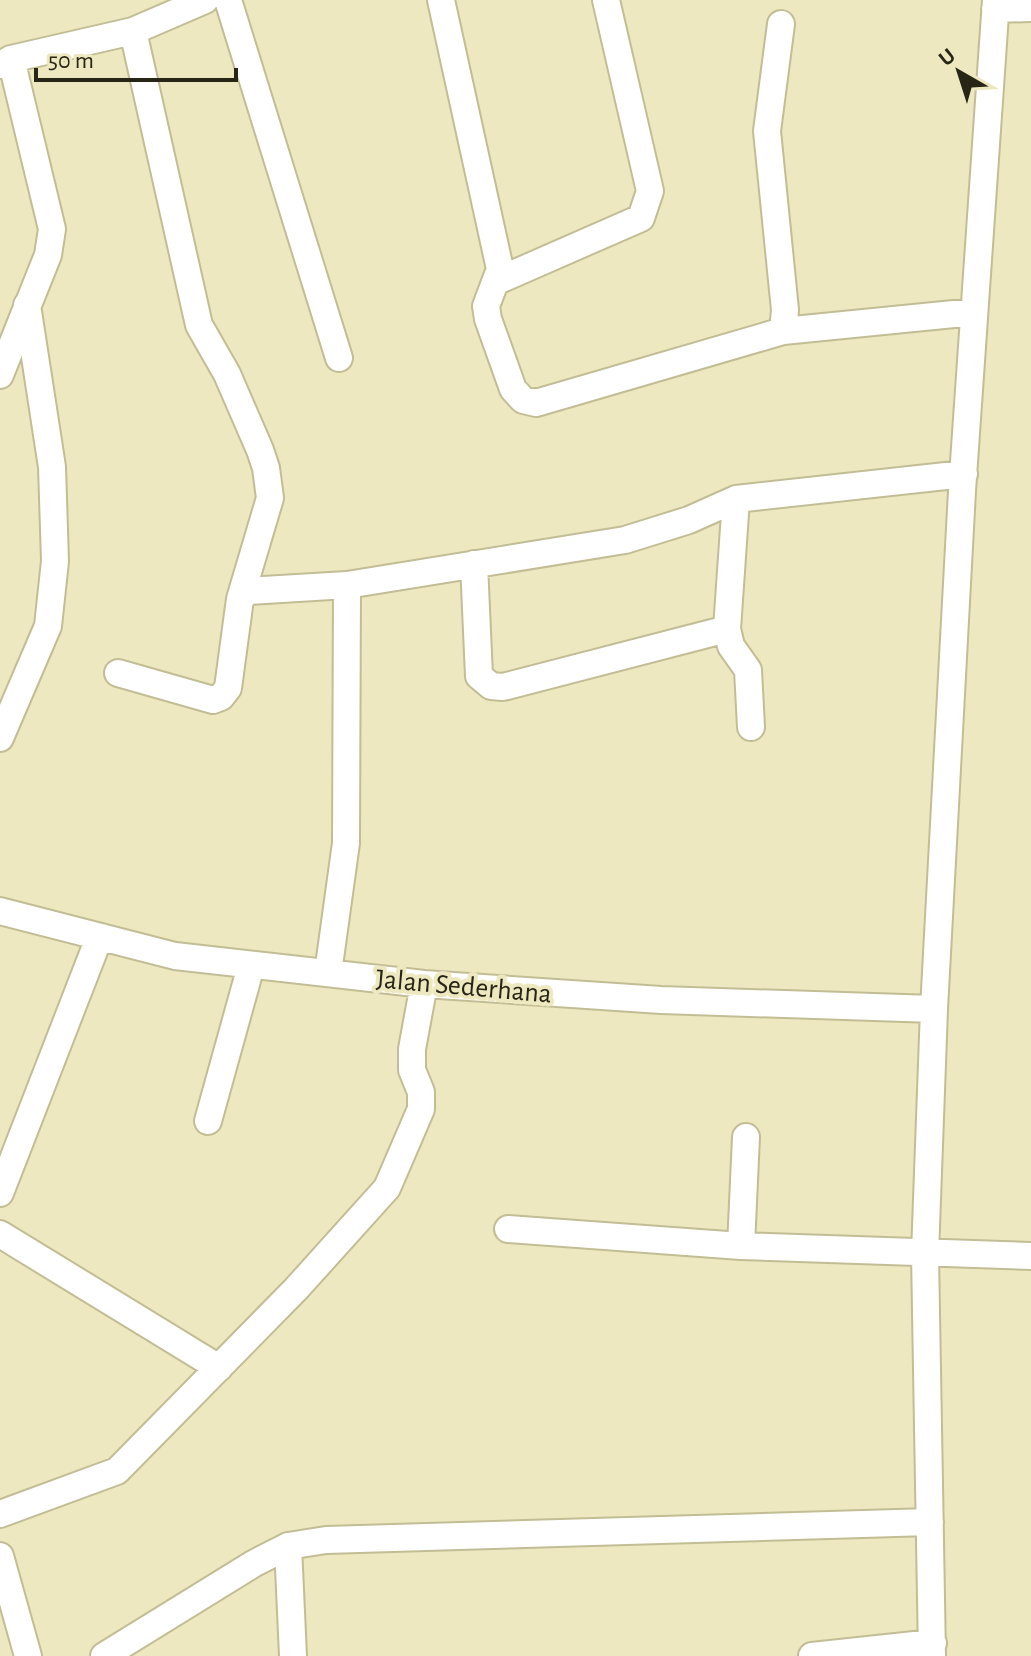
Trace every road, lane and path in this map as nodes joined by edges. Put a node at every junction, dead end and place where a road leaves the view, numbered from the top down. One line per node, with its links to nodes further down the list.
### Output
1 (205, 0): 8 (street)
2 (228, 0): 14 (street)
3 (441, 0): 10 (street)
4 (606, 0): 10 (street)
5 (995, 4): 6 (street); 12 (street)
6 (1031, 8)
7 (781, 24): 13 (street)
8 (133, 31): 9 (street); 20 (street)
9 (5, 62): 11 (street)
10 (497, 281): 13 (street)
11 (27, 305): 15 (street); 24 (street)
12 (974, 312): 13 (street); 16 (street)
13 (783, 331)
14 (339, 358)
15 (0, 375)
16 (964, 474): 17 (street); 30 (street)
17 (736, 499): 18 (street); 21 (street)
18 (474, 564): 19 (street); 21 (street)
19 (347, 585): 20 (street); 28 (street)
20 (240, 599): 22 (street)
21 (727, 629): 23 (street)
22 (118, 673)
23 (751, 727)
24 (0, 738)
25 (0, 911): 26 (street, Jalan Sederhana)
26 (99, 938): 27 (street, Jalan Sederhana); 33 (street)
27 (251, 966): 28 (street, Jalan Sederhana); 31 (street)
28 (328, 973): 29 (street, Jalan Sederhana)
29 (424, 984): 30 (street, Jalan Sederhana); 39 (street)
30 (934, 1009): 37 (street)
31 (208, 1121)
32 (746, 1137): 36 (street)
33 (0, 1193)
34 (508, 1229): 36 (street)
35 (0, 1234): 39 (street)
36 (741, 1246): 37 (street)
37 (925, 1254): 38 (street); 41 (street)
38 (1031, 1256)
39 (219, 1368): 40 (street)
40 (0, 1514)
41 (930, 1522): 42 (street); 44 (street)
42 (288, 1546): 46 (street); 47 (street)
43 (0, 1556): 45 (street)
44 (933, 1650): 48 (street)
45 (28, 1656)
46 (104, 1656)
47 (293, 1656)
48 (812, 1656)

